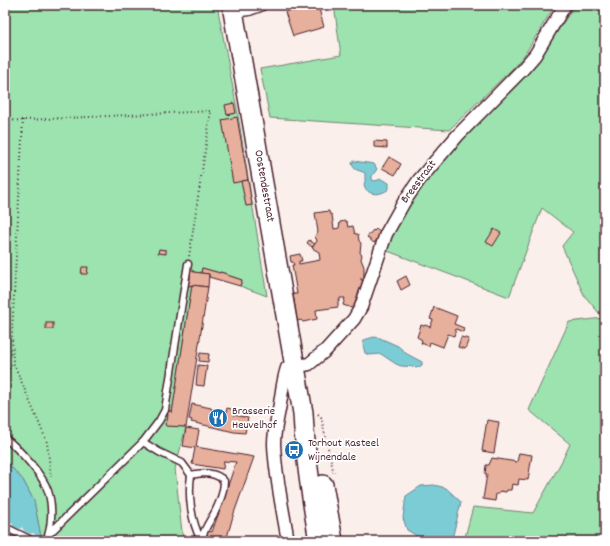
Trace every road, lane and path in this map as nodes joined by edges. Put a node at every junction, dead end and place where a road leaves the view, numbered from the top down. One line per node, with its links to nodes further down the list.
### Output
1 (260, 5): 3 (street)
2 (565, 5): 8 (street, Breestraat)
3 (232, 8): 8 (main road, Oostendestraat)
4 (5, 120): 5 (path)
5 (23, 120): 6 (path); 7 (path)
6 (188, 264): 12 (lane)
7 (12, 362): 9 (path); 15 (path)
8 (295, 366): 10 (main road, Oostendestraat); 21 (street)
9 (5, 376)
10 (310, 412): 14 (path); 22 (main road, Oostendestraat); 23 (main road, Oostendestraat)
11 (5, 438): 15 (lane)
12 (143, 442): 13 (lane); 17 (lane)
13 (191, 475): 18 (lane); 18 (lane)
14 (334, 476)
15 (48, 490): 17 (lane)
16 (5, 527): 19 (lane)
17 (50, 533): 20 (lane)
18 (201, 540)
19 (33, 541)
20 (46, 541)
21 (288, 541)
22 (319, 541)
23 (333, 541)

